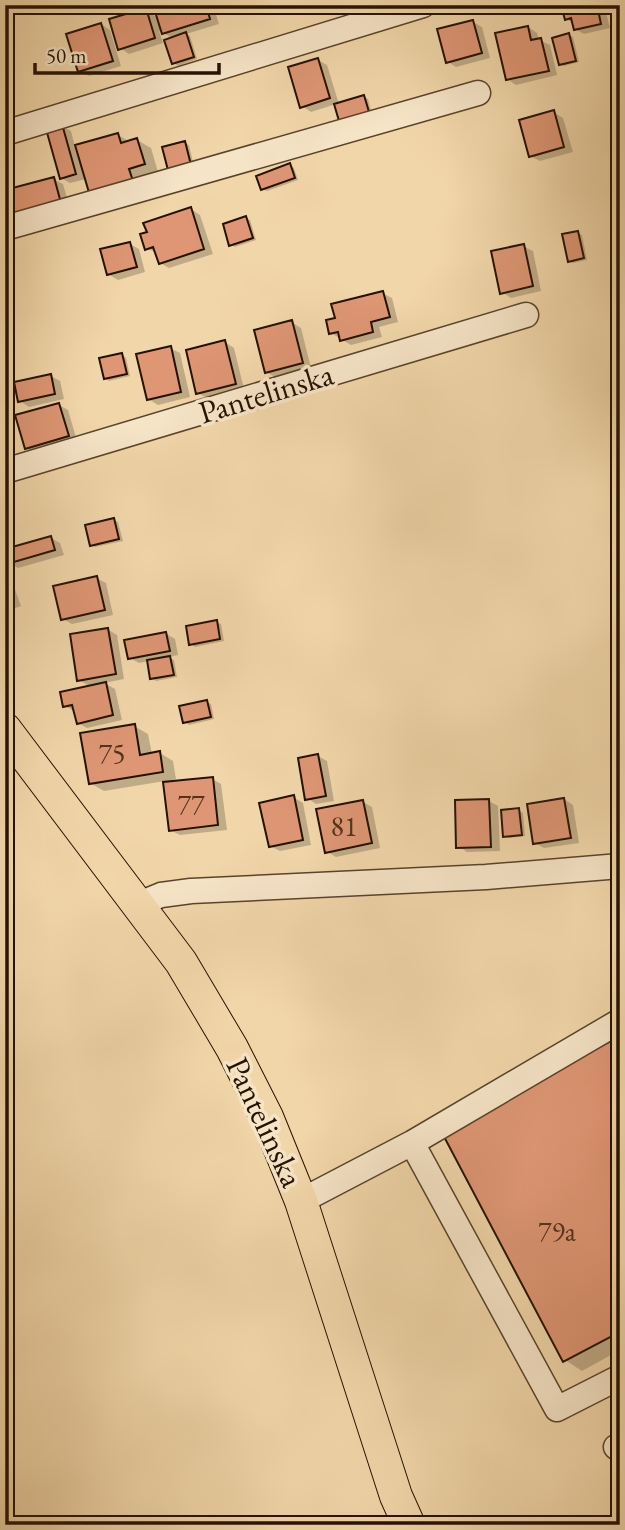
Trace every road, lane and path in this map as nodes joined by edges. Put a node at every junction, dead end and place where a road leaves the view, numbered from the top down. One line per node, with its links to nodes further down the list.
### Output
1 (423, 5): 3 (street)
2 (478, 93): 4 (street)
3 (5, 133)
4 (5, 228)
5 (526, 315): 6 (street, Pantelinska)
6 (5, 471)
7 (5, 729): 9 (main road, Pantelinska)
8 (620, 866): 9 (street)
9 (139, 904): 12 (main road, Pantelinska)
10 (620, 1021): 11 (street)
11 (412, 1143): 12 (street); 14 (street)
12 (301, 1201): 13 (main road, Pantelinska)
13 (352, 1358): 15 (main road); 16 (main road)
14 (620, 1377)
15 (385, 1525)
16 (409, 1525)

